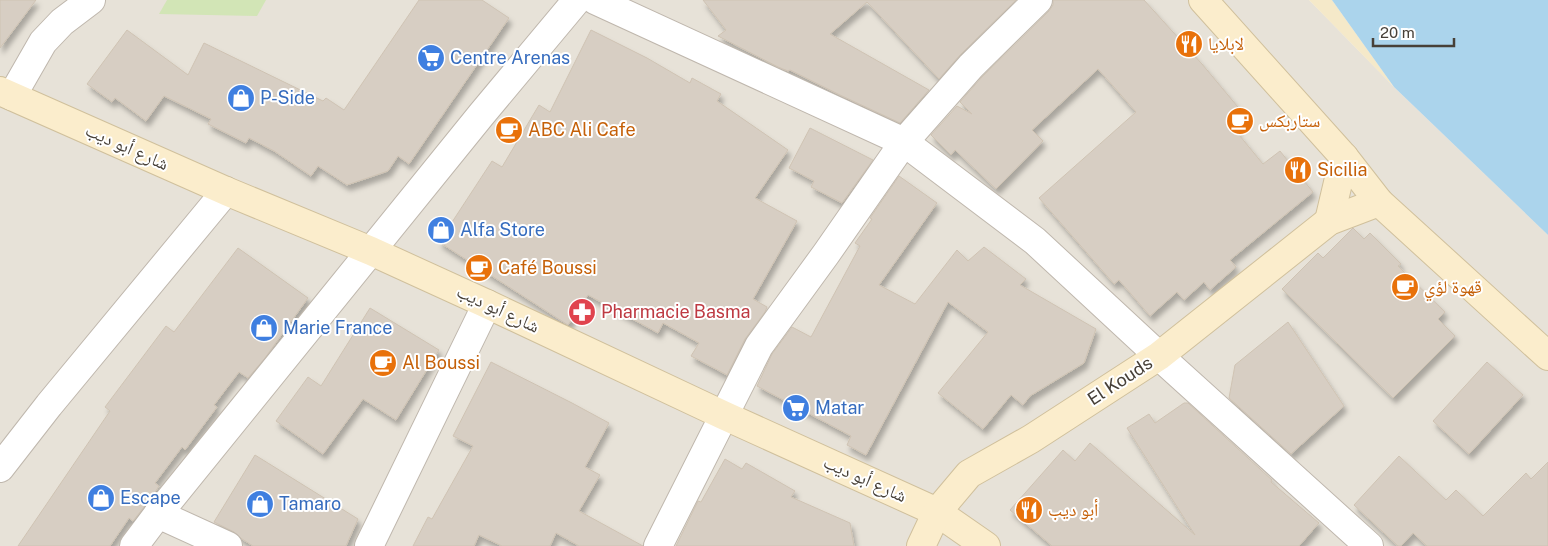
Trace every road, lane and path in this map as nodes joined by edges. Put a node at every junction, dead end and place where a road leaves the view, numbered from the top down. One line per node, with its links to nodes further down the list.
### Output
1 (91, 0): 6 (street)
2 (577, 0): 12 (street)
3 (596, 0): 7 (street)
4 (1038, 0): 7 (street)
5 (1202, 0): 8 (main road)
6 (6, 93): 9 (main road, شارع أبو ديب)
7 (904, 142): 14 (street); 16 (street)
8 (1344, 157): 10 (main road); 11 (main road)
9 (226, 191): 12 (main road, شارع أبو ديب); 17 (street)
10 (1379, 202): 11 (main road, El Kouds); 15 (main road)
11 (1329, 221): 14 (main road, El Kouds)
12 (371, 251): 13 (main road, شارع أبو ديب); 19 (street)
13 (488, 304): 16 (main road, شارع أبو ديب); 22 (street)
14 (1159, 356): 18 (main road, El Kouds); 26 (street)
15 (1548, 356)
16 (723, 415): 18 (main road, شارع أبو ديب); 23 (street)
17 (0, 468)
18 (937, 512): 24 (main road, El Kouds); 25 (main road, شارع أبو ديب)
19 (158, 514): 20 (street); 21 (street)
20 (134, 546)
21 (228, 546)
22 (369, 546)
23 (658, 546)
24 (921, 546)
25 (986, 546)
26 (1369, 546)

